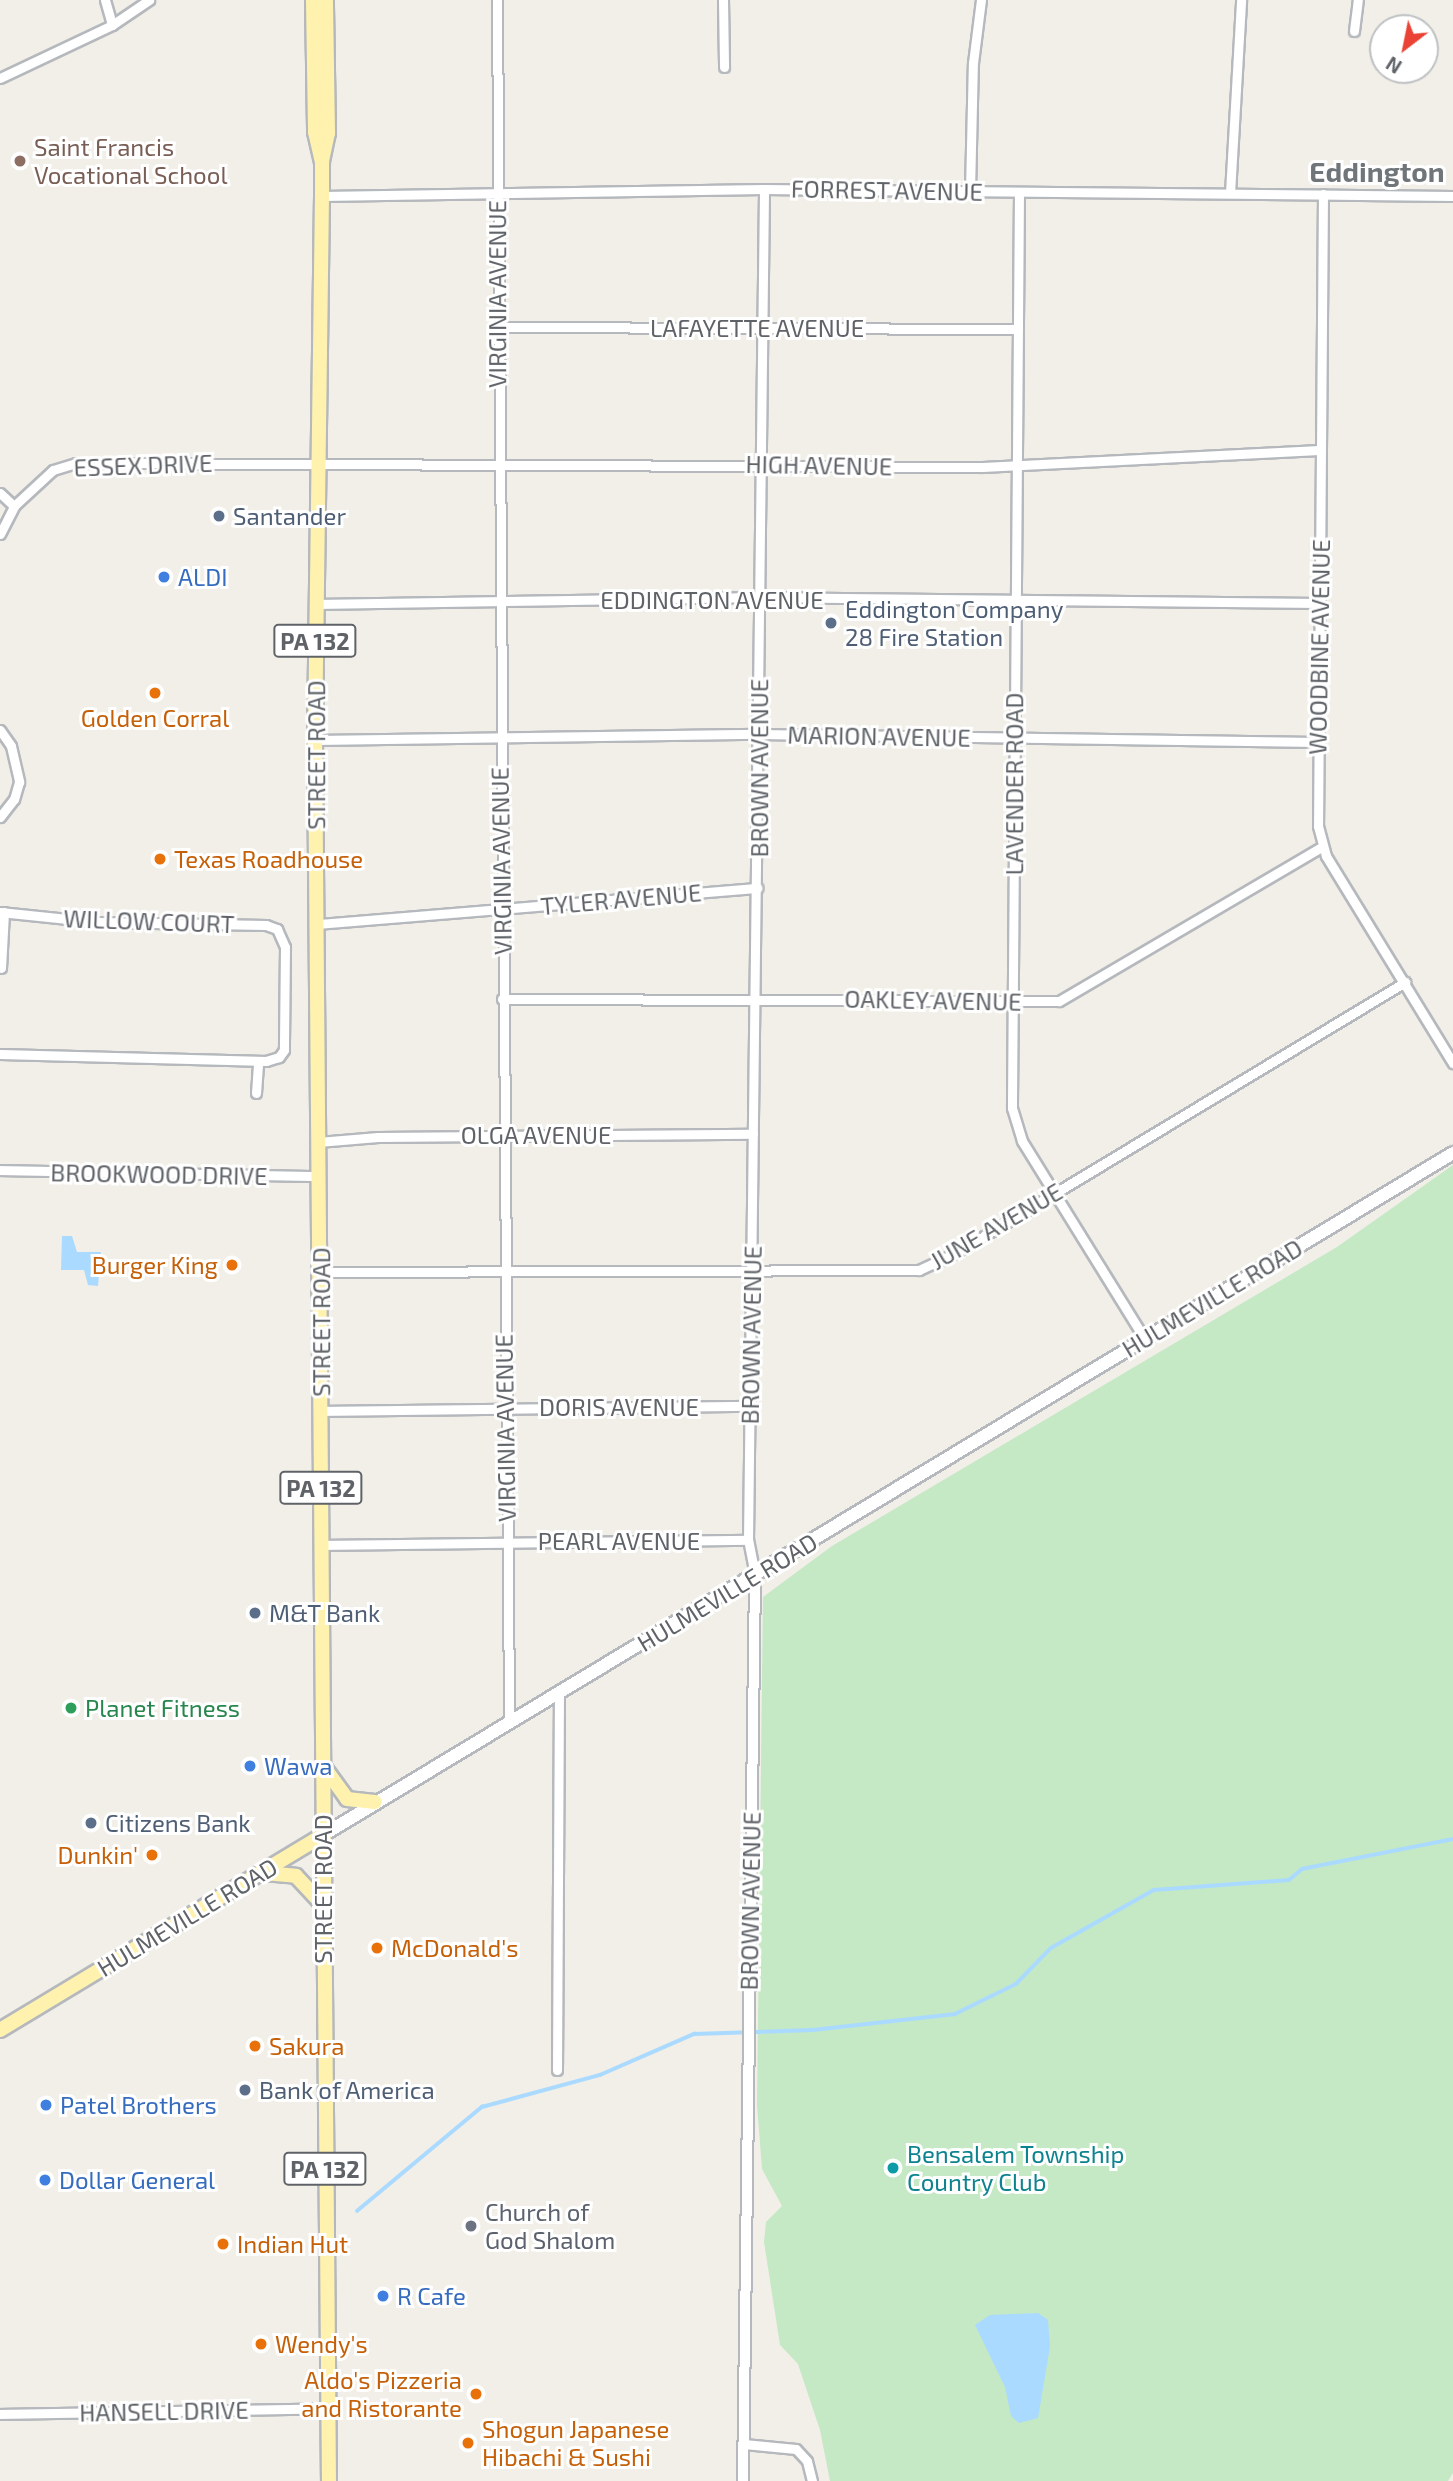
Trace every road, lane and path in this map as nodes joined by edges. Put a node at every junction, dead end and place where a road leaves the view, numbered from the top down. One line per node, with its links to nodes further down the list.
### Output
1 (105, 0): 10 (street)
2 (149, 0): 10 (street)
3 (313, 0): 14 (main road, STREET ROAD / PA 132)
4 (326, 0): 14 (main road, STREET ROAD / PA 132)
5 (497, 0): 18 (street, VIRGINIA AVENUE)
6 (723, 0): 12 (street)
7 (981, 0): 16 (street)
8 (1241, 0): 19 (street)
9 (1358, 0): 11 (street)
10 (112, 25): 13 (street)
11 (1354, 31)
12 (724, 67)
13 (0, 78)
14 (322, 163): 21 (main road, STREET ROAD / PA 132)
15 (764, 189): 16 (street, FORREST AVENUE); 18 (street, FORREST AVENUE); 24 (street, BROWN AVENUE)
16 (970, 191): 17 (street, FORREST AVENUE)
17 (1019, 192): 19 (street, FORREST AVENUE); 25 (street, LAVENDER ROAD)
18 (497, 193): 21 (street, FORREST AVENUE); 23 (street, VIRGINIA AVENUE)
19 (1230, 193): 20 (street, FORREST AVENUE)
20 (1323, 194): 22 (street, FORREST AVENUE); 26 (street, WOODBINE AVENUE)
21 (322, 196): 29 (main road, STREET ROAD / PA 132)
22 (1453, 196)
23 (496, 327): 24 (street, LAFAYETTE AVENUE); 28 (street, VIRGINIA AVENUE)
24 (762, 327): 25 (street, LAFAYETTE AVENUE); 27 (street, BROWN AVENUE)
25 (1018, 329): 30 (street, LAVENDER ROAD)
26 (1320, 450): 30 (street, HIGH AVENUE); 36 (street, WOODBINE AVENUE)
27 (763, 463): 28 (street, HIGH AVENUE); 30 (street, HIGH AVENUE); 34 (street, BROWN AVENUE)
28 (497, 464): 29 (street, HIGH AVENUE); 38 (street, VIRGINIA AVENUE)
29 (318, 465): 32 (street, ESSEX DRIVE); 37 (main road, STREET ROAD / PA 132)
30 (1017, 465): 35 (street, LAVENDER ROAD)
31 (0, 493): 32 (street)
32 (14, 506): 33 (street, ESSEX DRIVE)
33 (0, 534)
34 (761, 597): 35 (street, EDDINGTON AVENUE); 38 (street, EDDINGTON AVENUE); 40 (street, BROWN AVENUE)
35 (1015, 600): 36 (street, EDDINGTON AVENUE); 42 (street, LAVENDER ROAD)
36 (1319, 603): 44 (street, WOODBINE AVENUE)
37 (315, 604): 38 (street, EDDINGTON AVENUE); 43 (main road, STREET ROAD / PA 132)
38 (499, 604): 41 (street, VIRGINIA AVENUE)
39 (0, 730): 45 (street)
40 (759, 734): 41 (street, MARION AVENUE); 42 (street, MARION AVENUE); 47 (street, BROWN AVENUE)
41 (499, 736): 43 (street, MARION AVENUE); 48 (street, VIRGINIA AVENUE)
42 (1014, 737): 44 (street, MARION AVENUE); 55 (street, LAVENDER ROAD)
43 (316, 740): 50 (main road, STREET ROAD / PA 132)
44 (1317, 742): 46 (street, WOODBINE AVENUE)
45 (0, 817)
46 (1322, 847): 52 (street, WOODBINE AVENUE); 55 (street, OAKLEY AVENUE)
47 (758, 888): 48 (street, TYLER AVENUE); 53 (street, BROWN AVENUE)
48 (501, 910): 50 (street, TYLER AVENUE); 54 (street, VIRGINIA AVENUE)
49 (2, 912): 51 (street); 57 (street, WILLOW COURT)
50 (317, 924): 62 (main road, STREET ROAD / PA 132)
51 (1, 968)
52 (1405, 982): 58 (street, WOODBINE AVENUE); 66 (street, JUNE AVENUE)
53 (756, 998): 54 (street, OAKLEY AVENUE); 55 (street, OAKLEY AVENUE); 60 (street, BROWN AVENUE)
54 (502, 999): 61 (street, VIRGINIA AVENUE)
55 (1012, 1001): 66 (street, LAVENDER ROAD)
56 (0, 1055): 57 (street)
57 (258, 1060): 59 (street)
58 (1453, 1063)
59 (256, 1093)
60 (753, 1134): 61 (street, OLGA AVENUE); 67 (street, BROWN AVENUE)
61 (502, 1136): 62 (street, OLGA AVENUE); 69 (street, VIRGINIA AVENUE)
62 (318, 1142): 65 (main road, STREET ROAD / PA 132)
63 (1453, 1153): 70 (main road, HULMEVILLE ROAD)
64 (0, 1170): 65 (street, BROOKWOOD DRIVE)
65 (318, 1176): 68 (main road, STREET ROAD / PA 132)
66 (1054, 1194): 67 (street, JUNE AVENUE); 70 (street, LAVENDER ROAD)
67 (751, 1268): 69 (street, JUNE AVENUE); 72 (street, BROWN AVENUE)
68 (321, 1272): 69 (street, JUNE AVENUE); 73 (main road, STREET ROAD / PA 132)
69 (503, 1272): 71 (street, VIRGINIA AVENUE)
70 (1144, 1339): 77 (main road, HULMEVILLE ROAD)
71 (505, 1406): 72 (street, DORIS AVENUE); 73 (street, DORIS AVENUE); 75 (street, VIRGINIA AVENUE)
72 (750, 1406): 74 (street, BROWN AVENUE)
73 (321, 1411): 76 (main road, STREET ROAD / PA 132)
74 (748, 1540): 75 (street, PEARL AVENUE); 77 (street, BROWN AVENUE)
75 (507, 1542): 76 (street, PEARL AVENUE); 79 (street, VIRGINIA AVENUE)
76 (322, 1545): 80 (main road, STREET ROAD / PA 132)
77 (755, 1575): 78 (main road, HULMEVILLE ROAD); 89 (street, BROWN AVENUE)
78 (559, 1692): 79 (main road, HULMEVILLE ROAD); 86 (street)
79 (509, 1721): 81 (main road, HULMEVILLE ROAD)
80 (323, 1765): 81 (main road); 82 (main road, STREET ROAD / PA 132)
81 (375, 1802): 82 (main road, HULMEVILLE ROAD)
82 (323, 1835): 83 (main road, HULMEVILLE ROAD); 84 (main road, STREET ROAD / PA 132)
83 (260, 1874): 84 (main road); 85 (main road, HULMEVILLE ROAD)
84 (324, 1906): 87 (main road, STREET ROAD / PA 132)
85 (0, 2030)
86 (556, 2070)
87 (328, 2408): 88 (street, HANSELL DRIVE); 90 (main road, STREET ROAD / PA 132)
88 (0, 2414)
89 (744, 2444): 91 (street, BROWN AVENUE); 92 (street)
90 (329, 2481)
91 (743, 2481)
92 (813, 2481)

